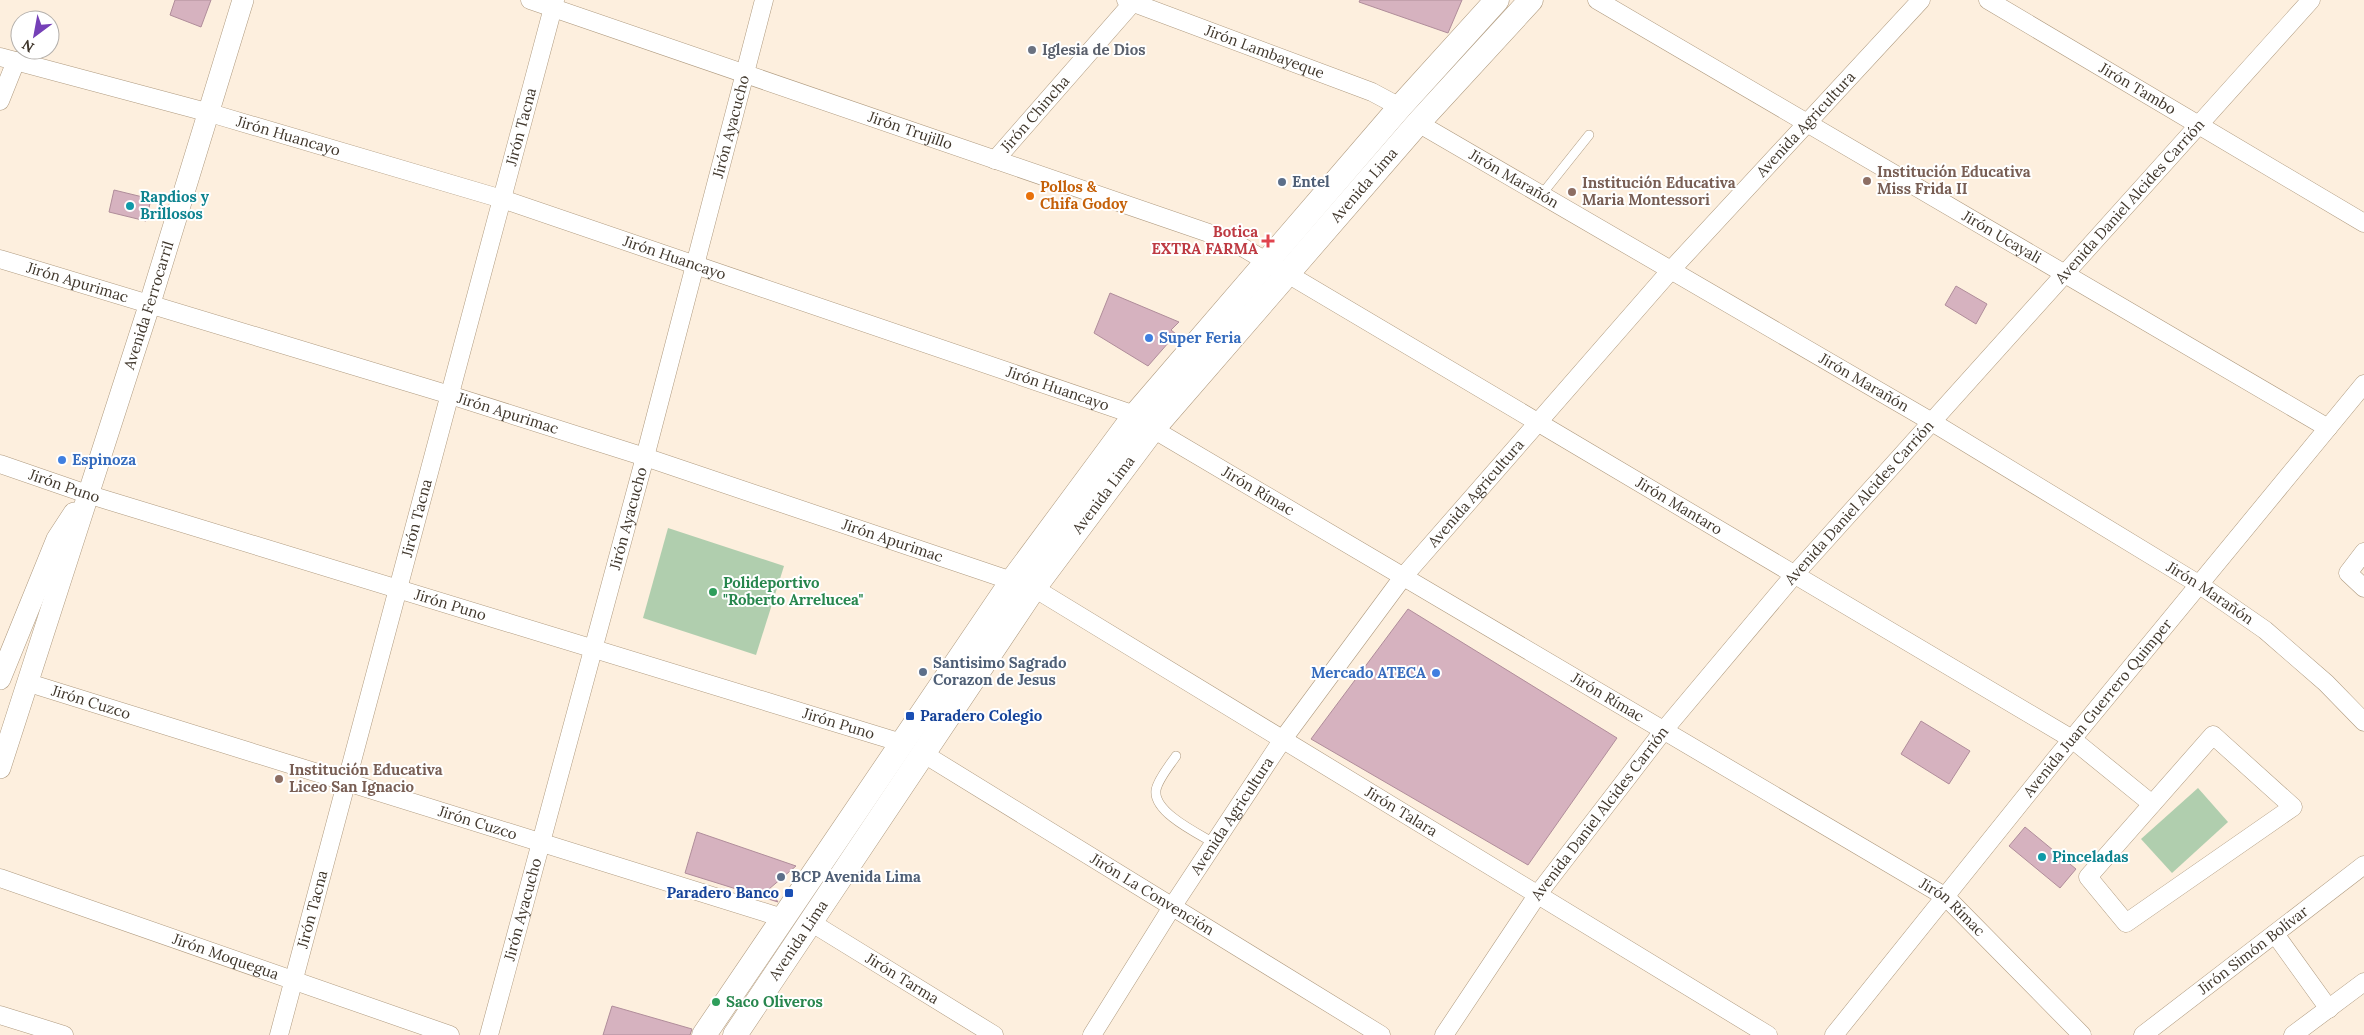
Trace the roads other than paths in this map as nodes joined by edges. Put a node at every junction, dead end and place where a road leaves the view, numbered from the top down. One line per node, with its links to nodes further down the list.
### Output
1 (243, 0): 16 (street, Avenida Ferrocarril)
2 (530, 0): 11 (street, Jirón Trujillo)
3 (764, 0): 13 (street, Jirón Ayacucho)
4 (1497, 0): 15 (main road, Avenida Lima)
5 (1531, 0): 17 (main road, Avenida Lima)
6 (1597, 0): 18 (street, Jirón Ucayali)
7 (1921, 0): 18 (street, Avenida Agricultura)
8 (1988, 0): 19 (street, Jirón Tambo)
9 (2311, 0): 19 (street, Avenida Daniel Alcides Carrión)
10 (1131, 1): 15 (street, Jirón Lambayeque); 21 (street, Jirón Chincha)
11 (554, 4): 13 (street, Jirón Trujillo); 23 (street, Jirón Tacna)
12 (8, 59): 14 (street); 16 (street, Jirón Huancayo)
13 (746, 74): 21 (street, Jirón Trujillo); 27 (street, Jirón Ayacucho)
14 (0, 100)
15 (1400, 107): 26 (main road, Avenida Lima)
16 (210, 113): 23 (street, Jirón Huancayo); 31 (street, Avenida Ferrocarril)
17 (1418, 123): 22 (street, Jirón Marañón); 29 (main road, Avenida Lima)
18 (1806, 123): 28 (street, Avenida Agricultura); 30 (street, Jirón Ucayali)
19 (2199, 124): 24 (street, Jirón Tambo); 30 (street, Avenida Daniel Alcides Carrión)
20 (1589, 135): 22 (lane)
21 (995, 160): 26 (street, Jirón Trujillo)
22 (1542, 194): 28 (street, Jirón Marañón)
23 (502, 199): 27 (street, Jirón Huancayo); 33 (street, Jirón Tacna)
24 (2364, 223)
25 (0, 259): 31 (street, Jirón Apurimac)
26 (1267, 260): 29 (street, Jirón Trujillo); 34 (main road, Avenida Lima)
27 (696, 265): 34 (street, Jirón Huancayo); 38 (street, Jirón Ayacucho)
28 (1670, 270): 35 (street, Avenida Agricultura); 36 (street, Jirón Marañón)
29 (1288, 273): 34 (main road, Avenida Lima); 35 (street, Jirón Mantaro)
30 (2064, 274): 36 (street, Avenida Daniel Alcides Carrión); 37 (street, Jirón Ucayali)
31 (150, 303): 33 (street, Jirón Apurimac); 40 (street, Avenida Ferrocarril)
32 (2364, 384): 37 (street, Avenida Juan Guerrero Quimper)
33 (450, 395): 38 (street, Jirón Apurimac); 47 (street, Jirón Tacna)
34 (1144, 422): 43 (street, Jirón Rímac); 44 (main road, Avenida Lima)
35 (1538, 422): 42 (street, Jirón Mantaro); 43 (street, Avenida Agricultura)
36 (1932, 422): 42 (street, Avenida Daniel Alcides Carrión); 45 (street, Jirón Marañón)
37 (2328, 428): 45 (street, Avenida Juan Guerrero Quimper)
38 (645, 457): 44 (street, Jirón Apurimac); 48 (street, Jirón Ayacucho)
39 (0, 464): 40 (street, Jirón Puno)
40 (87, 494): 47 (street, Jirón Puno); 49 (street, Avenida Ferrocarril); 50 (street, Avenida Ferrocarril)
41 (2364, 552): 46 (street)
42 (1795, 574): 52 (street, Avenida Daniel Alcides Carrión); 54 (street, Jirón Mantaro)
43 (1403, 577): 52 (street, Jirón Rímac); 53 (street, Avenida Agricultura)
44 (1023, 585): 53 (street, Jirón Talara); 55 (main road, Avenida Lima); 56 (main road, Avenida Lima)
45 (2200, 585): 51 (street, Jirón Marañón); 54 (street, Avenida Juan Guerrero Quimper)
46 (2364, 588)
47 (398, 590): 48 (street, Jirón Puno); 59 (street, Jirón Tacna)
48 (594, 648): 55 (street, Jirón Puno); 61 (street, Jirón Ayacucho)
49 (0, 679)
50 (28, 683): 58 (street, Avenida Ferrocarril); 59 (street, Jirón Cuzco)
51 (2364, 722)
52 (1664, 730): 65 (street, Avenida Daniel Alcides Carrión); 66 (street, Jirón Rímac)
53 (1283, 739): 62 (street, Avenida Agricultura); 65 (street, Jirón Talara)
54 (2072, 740): 60 (street, Jirón Mantaro); 66 (street, Avenida Juan Guerrero Quimper)
55 (902, 743): 68 (main road, Avenida Lima)
56 (924, 754): 67 (street, Jirón La Convención); 69 (main road, Avenida Lima)
57 (1176, 756): 62 (lane)
58 (0, 768)
59 (347, 782): 61 (street, Jirón Cuzco); 71 (street, Jirón Tacna)
60 (2152, 804): 60 (street)
61 (541, 842): 68 (street, Jirón Cuzco); 78 (street, Jirón Ayacucho)
62 (1214, 843): 67 (street, Avenida Agricultura)
63 (2364, 865): 70 (street, Jirón Simón Bolívar)
64 (0, 878): 71 (street, Jirón Moquegua)
65 (1538, 894): 84 (street, Avenida Daniel Alcides Carrión); 85 (street, Jirón Talara)
66 (1946, 897): 86 (street, Avenida Juan Guerrero Quimper); 87 (street, Jirón Rímac)
67 (1172, 906): 82 (street, Avenida Agricultura); 83 (street, Jirón La Convención)
68 (783, 918): 79 (main road, Avenida Lima)
69 (812, 923): 80 (main road, Avenida Lima); 81 (street, Jirón Tarma)
70 (2275, 934): 73 (street); 88 (street, Jirón Simón Bolívar)
71 (293, 980): 76 (street, Jirón Tacna); 77 (street, Jirón Moquegua)
72 (2364, 982): 73 (street)
73 (2329, 1008): 89 (street)
74 (0, 1015): 75 (street)
75 (64, 1035)
76 (279, 1035)
77 (450, 1035)
78 (489, 1035)
79 (704, 1035)
80 (735, 1035)
81 (994, 1035)
82 (1092, 1035)
83 (1381, 1035)
84 (1444, 1035)
85 (1768, 1035)
86 (1834, 1035)
87 (2082, 1035)
88 (2142, 1035)
89 (2293, 1035)

